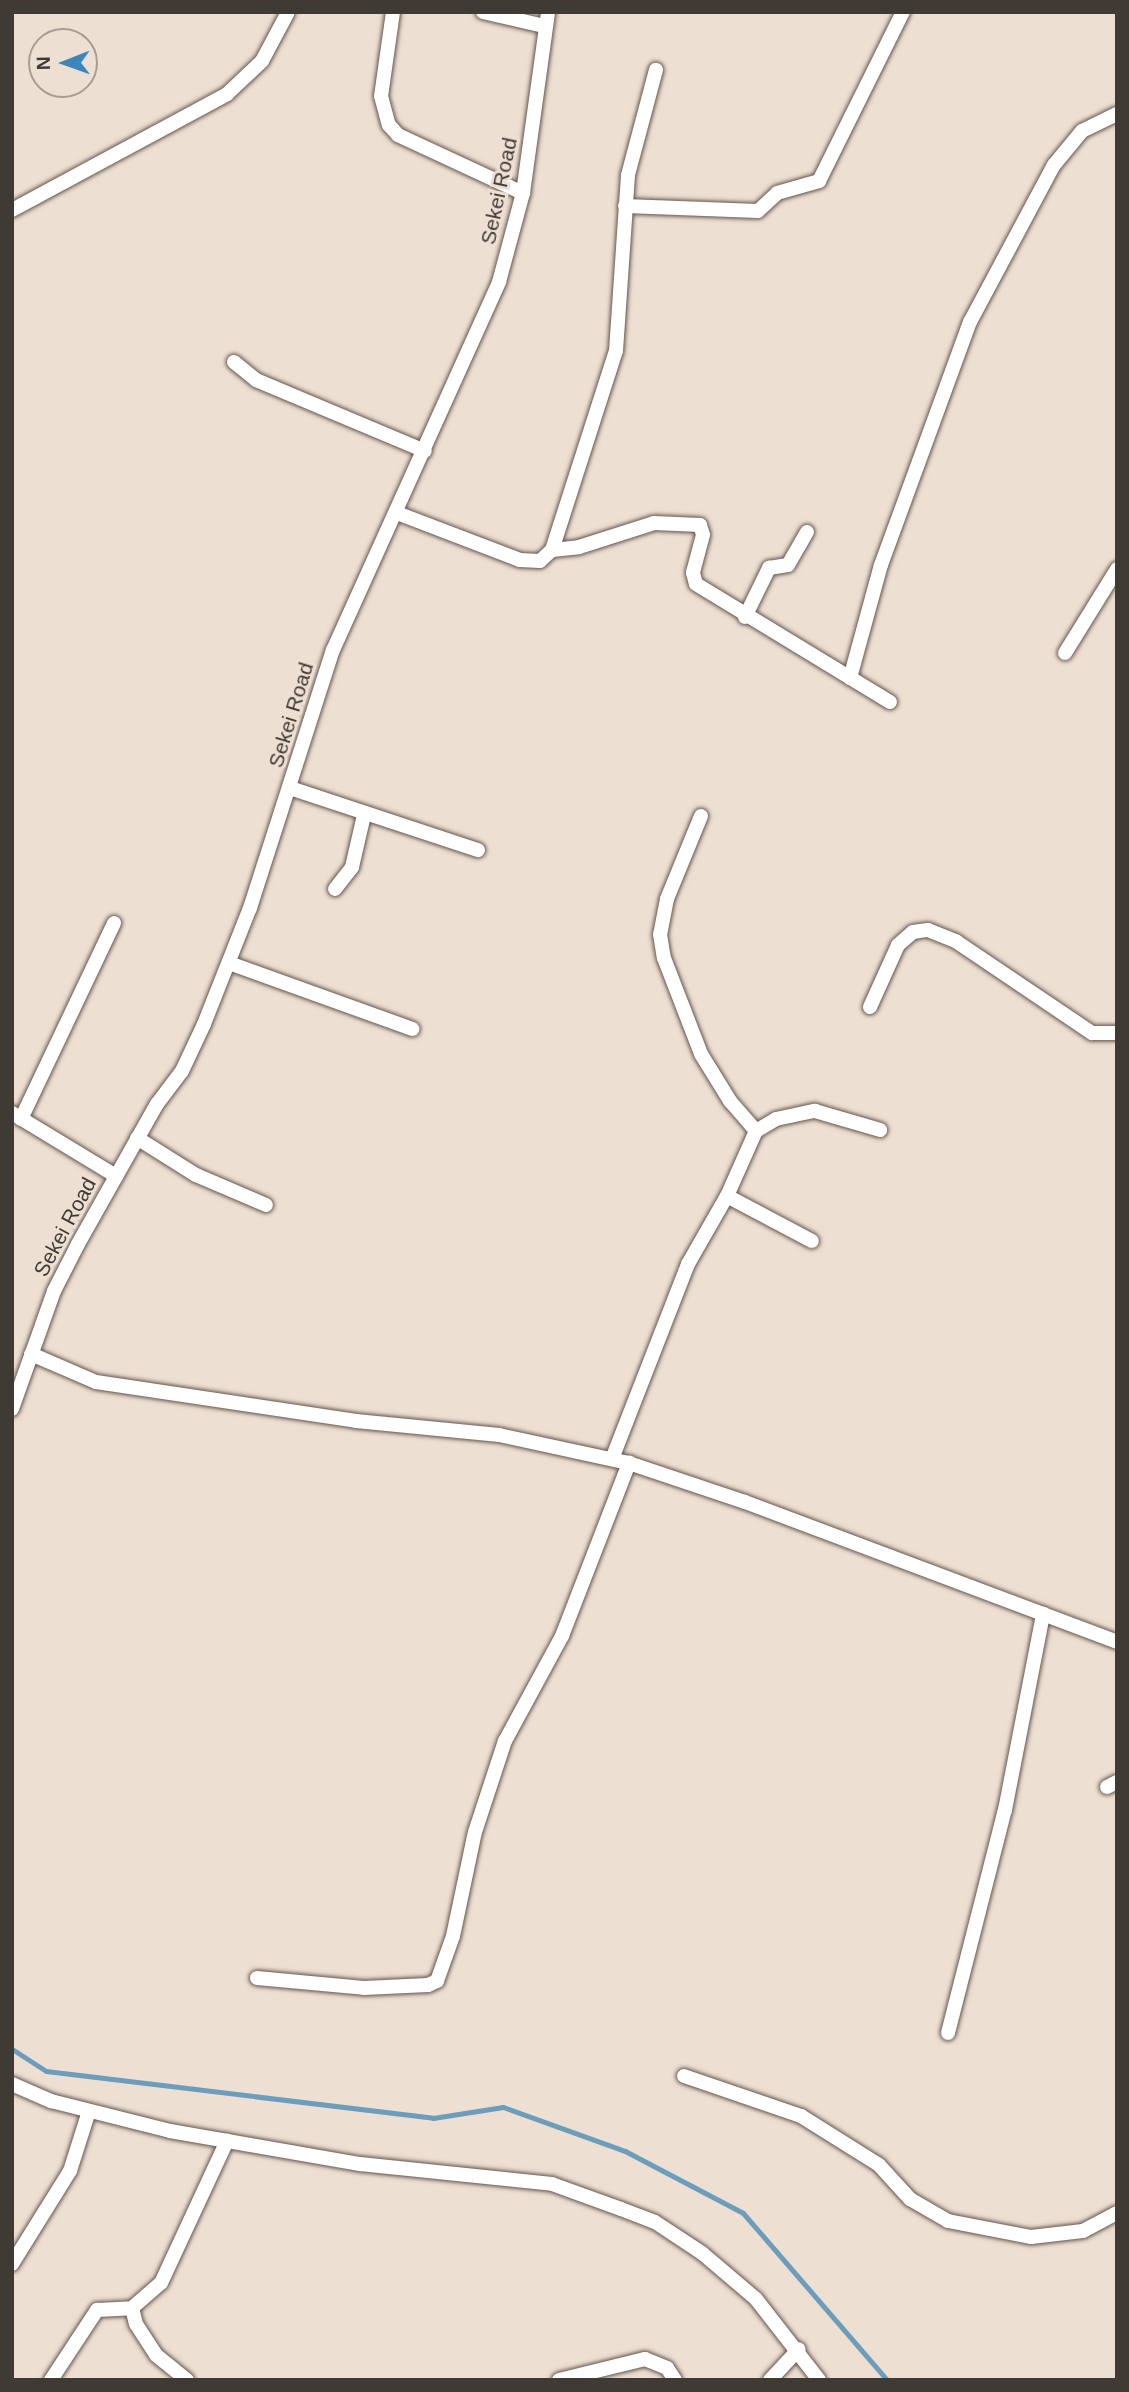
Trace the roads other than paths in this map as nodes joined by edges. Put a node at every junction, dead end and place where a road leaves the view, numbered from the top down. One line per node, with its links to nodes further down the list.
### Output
1 (288, 12): 10 (street)
2 (394, 12): 8 (street)
3 (483, 12): 5 (street)
4 (903, 12): 9 (street)
5 (546, 19): 8 (street, Sekei Road)
6 (656, 70): 9 (street)
7 (1117, 114): 19 (street)
8 (523, 192): 12 (street, Sekei Road)
9 (625, 206): 15 (street)
10 (12, 210)
11 (234, 362): 12 (street)
12 (425, 451): 13 (street, Sekei Road)
13 (397, 513): 15 (street); 21 (street, Sekei Road)
14 (807, 532): 17 (street)
15 (552, 550): 17 (street)
16 (1117, 569): 18 (street)
17 (745, 617): 19 (street)
18 (1065, 653)
19 (850, 678): 20 (street)
20 (890, 702)
21 (290, 788): 22 (street); 27 (street, Sekei Road)
22 (364, 815): 24 (street); 25 (street)
23 (701, 816): 33 (street)
24 (478, 850)
25 (335, 889)
26 (114, 923): 31 (street)
27 (229, 963): 29 (street); 34 (street, Sekei Road)
28 (870, 1007): 30 (street)
29 (412, 1029)
30 (1117, 1033)
31 (17, 1116): 35 (street)
32 (880, 1130): 33 (street)
33 (756, 1131): 36 (street)
34 (137, 1138): 35 (street, Sekei Road); 37 (street)
35 (116, 1176): 39 (street, Sekei Road)
36 (727, 1196): 38 (street); 41 (street)
37 (266, 1205)
38 (812, 1241)
39 (31, 1354): 40 (street, Sekei Road); 41 (street)
40 (12, 1409)
41 (612, 1459): 42 (street)
42 (629, 1464): 43 (street); 45 (street)
43 (1043, 1614): 44 (street); 46 (street)
44 (1117, 1642)
45 (257, 1978)
46 (948, 2033)
47 (684, 2077): 51 (street)
48 (12, 2084): 49 (street)
49 (89, 2111): 50 (street); 52 (street)
50 (227, 2141): 53 (street); 54 (street)
51 (1117, 2213)
52 (12, 2264)
53 (132, 2308): 56 (street); 57 (street)
54 (799, 2349): 59 (street); 60 (street)
55 (677, 2379): 58 (street)
56 (51, 2380)
57 (187, 2380)
58 (559, 2380)
59 (770, 2380)
60 (819, 2380)

